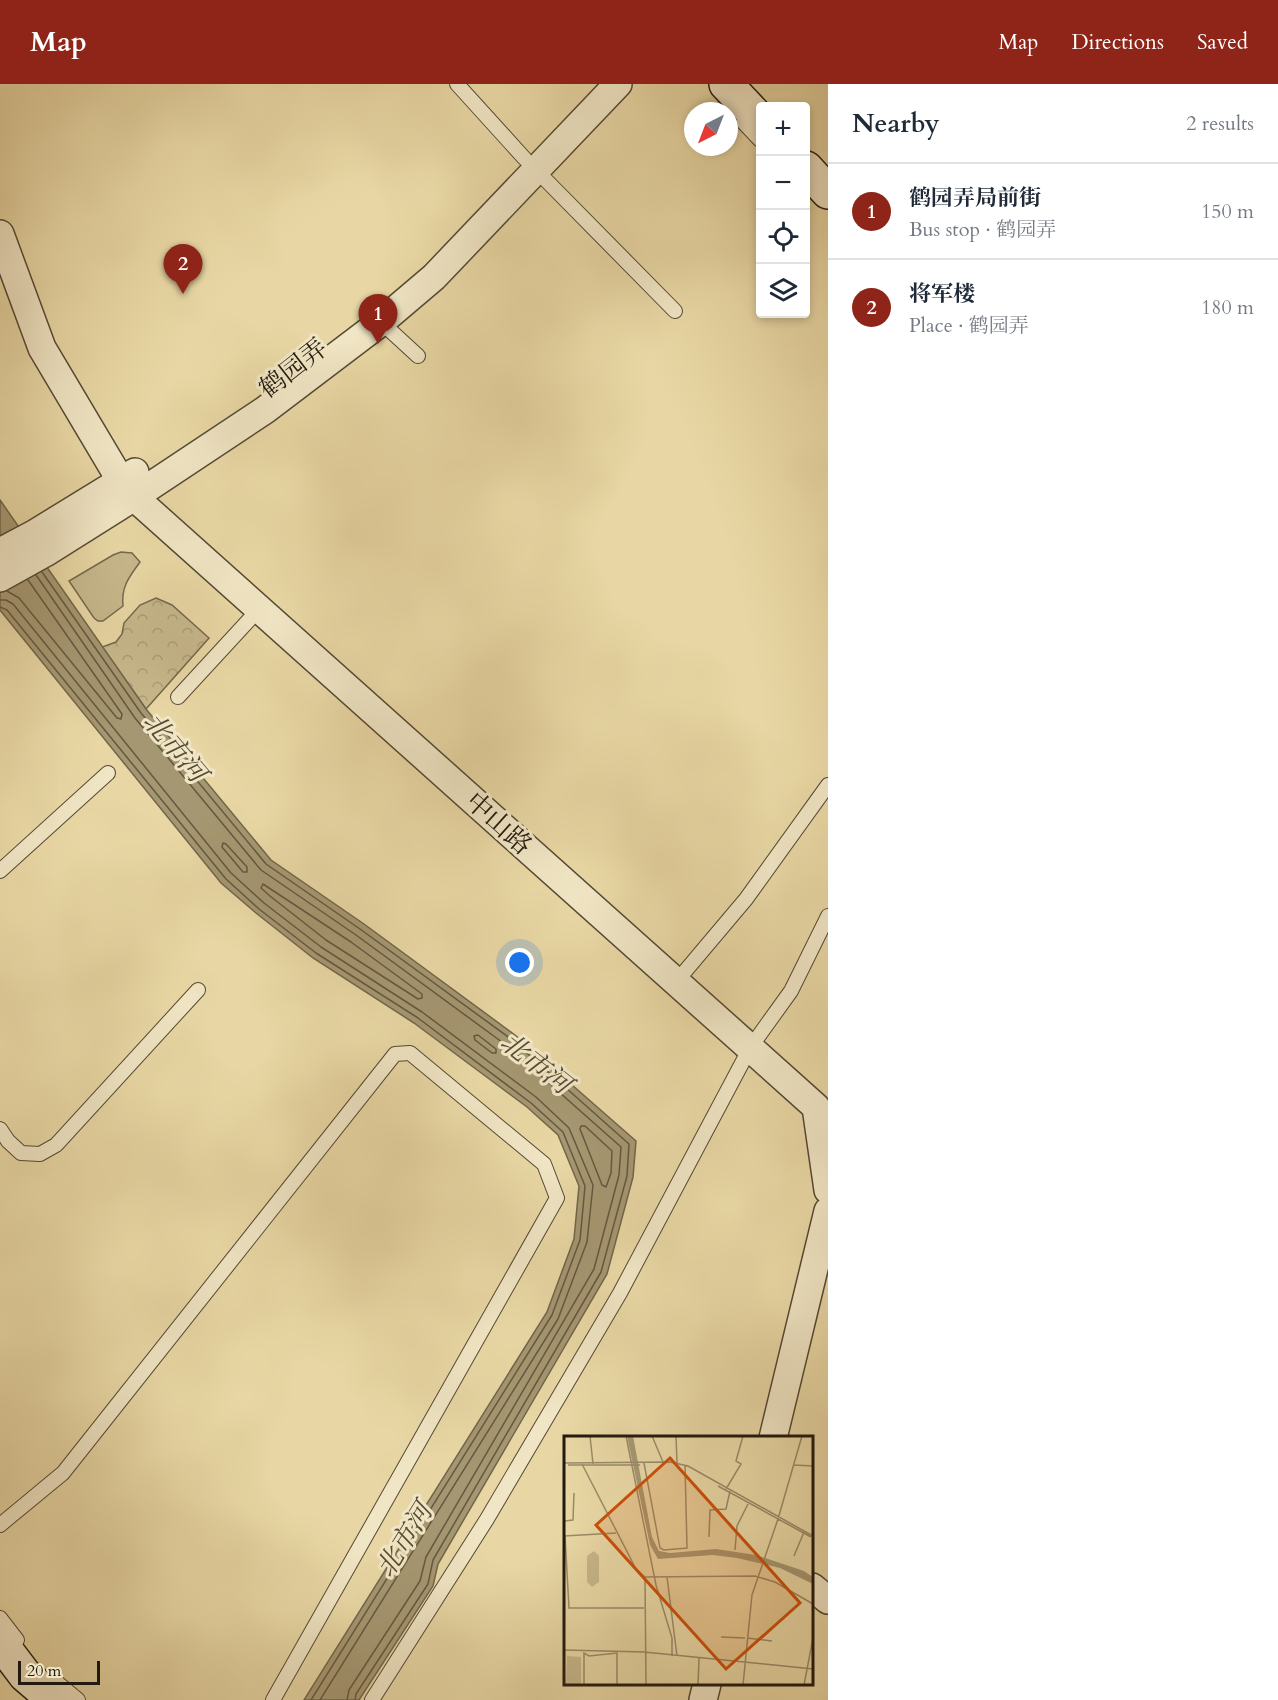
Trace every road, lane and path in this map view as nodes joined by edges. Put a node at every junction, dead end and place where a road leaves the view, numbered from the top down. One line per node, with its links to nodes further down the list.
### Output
1 (457, 84): 7 (lane)
2 (598, 84): 7 (street, 鹤园弄)
3 (618, 84): 7 (street, 鹤园弄)
4 (728, 96): 5 (street); 6 (lane)
5 (756, 117)
6 (756, 134)
7 (530, 164): 12 (lane); 13 (street, 鹤园弄); 15 (street, 鹤园弄)
8 (810, 174): 10 (street)
9 (810, 189): 10 (lane)
10 (824, 197)
11 (0, 234): 15 (street, 中山路)
12 (675, 311)
13 (381, 322): 14 (lane); 15 (street, 鹤园弄)
14 (418, 356)
15 (128, 489): 16 (street, 鹤园弄); 19 (street, 中山路)
16 (39, 544): 17 (street, 鹤园弄); 18 (street)
17 (0, 552)
18 (0, 578)
19 (260, 608): 20 (lane); 25 (street, 中山路)
20 (178, 697)
21 (108, 773): 23 (lane)
22 (828, 785): 25 (lane)
23 (0, 871)
24 (828, 916): 27 (lane)
25 (676, 982): 27 (street, 中山路)
26 (198, 990): 29 (lane)
27 (750, 1048): 28 (street, 中山路); 42 (lane)
28 (822, 1100): 30 (street, 中山路)
29 (0, 1129)
30 (828, 1190)
31 (827, 1216): 32 (street)
32 (773, 1436)
33 (0, 1525): 41 (lane)
34 (813, 1588): 35 (street)
35 (828, 1600)
36 (0, 1618): 37 (lane)
37 (14, 1648): 39 (street)
38 (707, 1685): 43 (street)
39 (49, 1686): 40 (lane)
40 (78, 1700)
41 (273, 1700)
42 (372, 1700)
43 (703, 1700)

